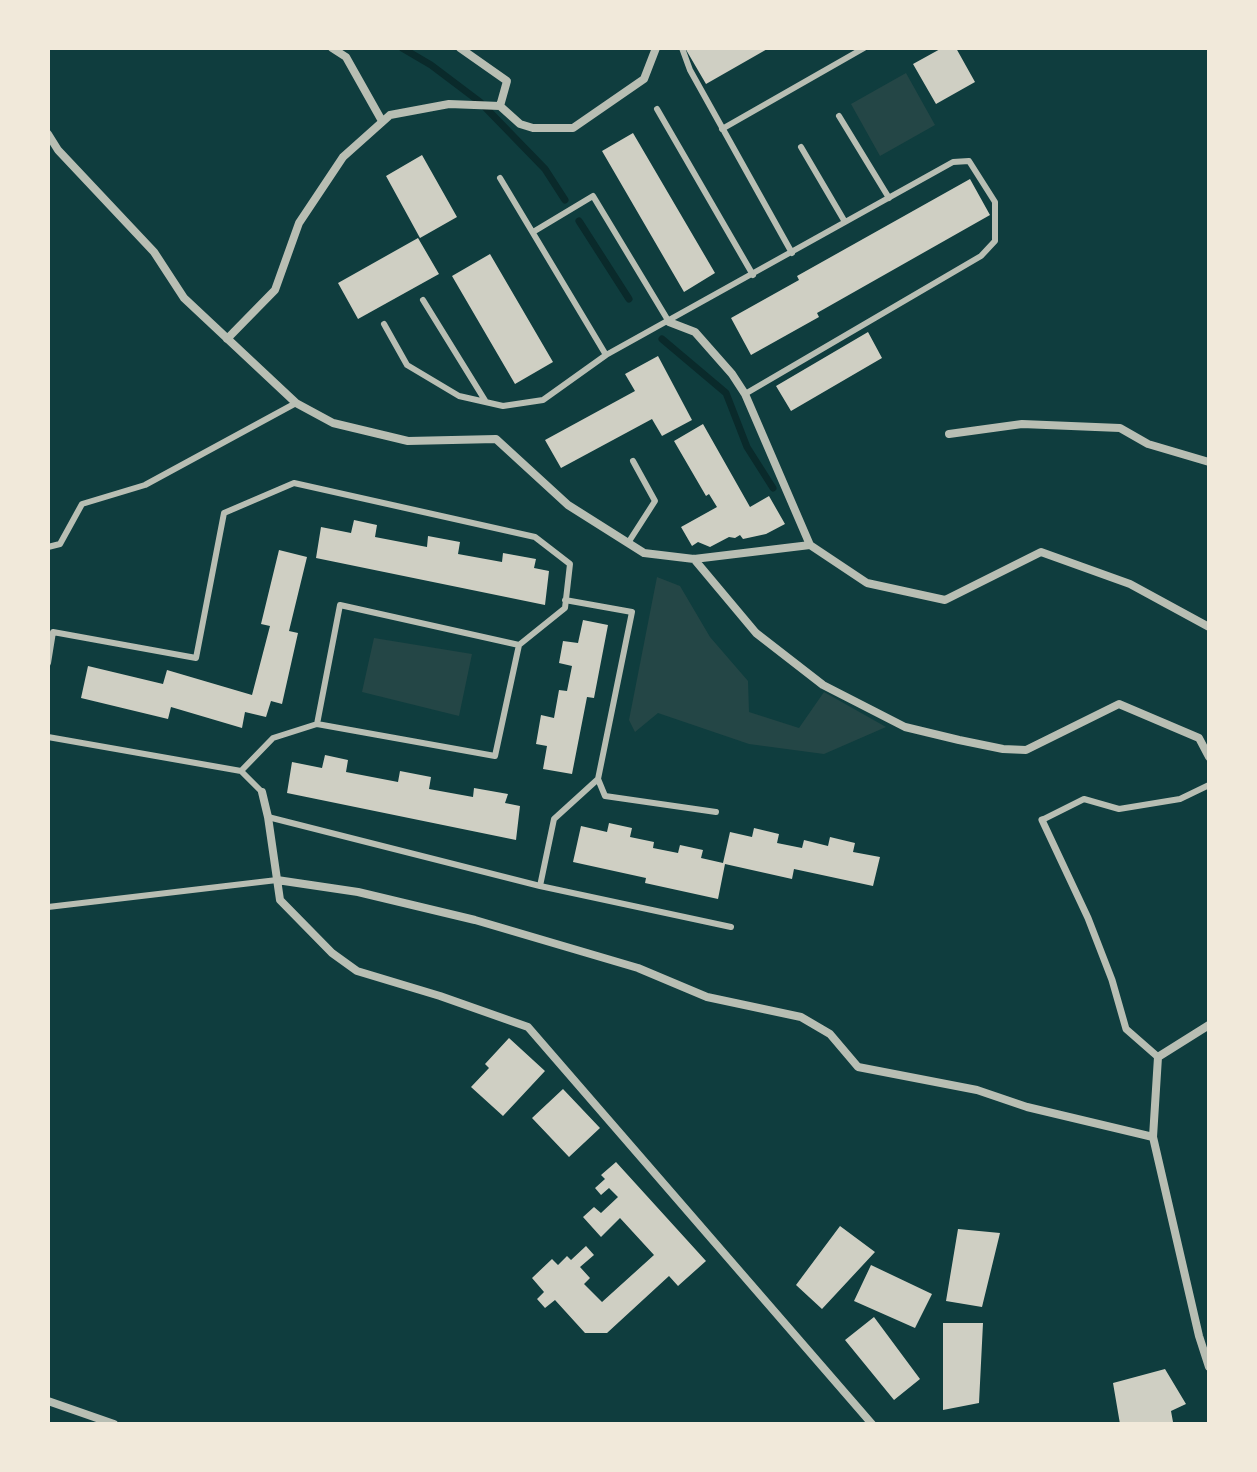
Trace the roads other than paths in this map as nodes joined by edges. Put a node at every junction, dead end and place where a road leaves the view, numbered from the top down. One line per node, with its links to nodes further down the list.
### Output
1 (332, 48): 9 (street)
2 (460, 48): 6 (street)
3 (656, 48): 6 (street)
4 (682, 48): 10 (lane)
5 (864, 48): 10 (lane)
6 (500, 106): 9 (street)
7 (657, 109): 18 (lane)
8 (839, 116): 14 (lane)
9 (382, 121): 22 (street)
10 (722, 129): 17 (lane)
11 (48, 134): 22 (street)
12 (801, 147): 15 (lane)
13 (500, 178): 16 (lane)
14 (889, 198): 15 (lane); 24 (lane)
15 (845, 222): 17 (lane)
16 (533, 232): 20 (lane); 23 (lane)
17 (792, 253): 18 (lane)
18 (753, 275): 20 (lane)
19 (423, 300): 25 (lane)
20 (669, 322): 23 (lane); 24 (street)
21 (384, 324): 25 (lane)
22 (227, 339): 26 (street)
23 (606, 355): 25 (lane)
24 (745, 394): 31 (street)
25 (487, 402)
26 (296, 403): 30 (street); 32 (lane)
27 (949, 434): 29 (street)
28 (633, 461): 30 (lane)
29 (1209, 462)
30 (628, 543): 33 (street)
31 (810, 545): 33 (street); 35 (street)
32 (48, 547)
33 (694, 559): 40 (street)
34 (565, 600): 36 (lane); 37 (lane); 42 (lane)
35 (1209, 627)
36 (519, 645): 38 (lane); 38 (lane)
37 (48, 663)
38 (317, 724): 41 (lane)
39 (48, 737): 41 (lane)
40 (1209, 757)
41 (241, 771): 44 (lane)
42 (598, 779): 45 (lane); 49 (lane)
43 (1209, 785): 47 (lane)
44 (262, 792): 46 (street)
45 (716, 812)
46 (268, 817): 48 (street); 49 (lane)
47 (1042, 820): 53 (street)
48 (277, 880): 50 (lane); 54 (street); 58 (street)
49 (540, 886): 51 (lane)
50 (48, 907)
51 (731, 927)
52 (1209, 1025): 53 (street)
53 (1158, 1057): 54 (street)
54 (1153, 1137): 55 (street)
55 (1209, 1367)
56 (48, 1401): 57 (street)
57 (114, 1424)
58 (872, 1424)

